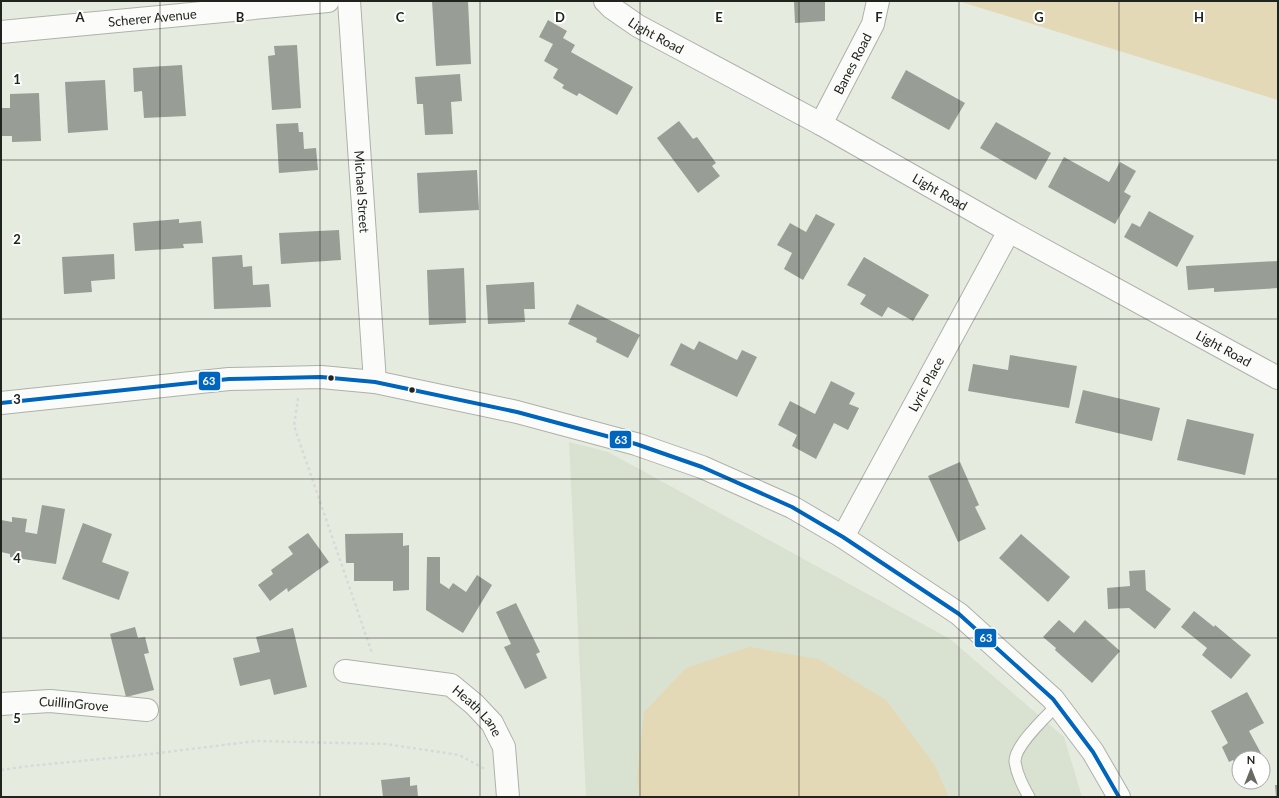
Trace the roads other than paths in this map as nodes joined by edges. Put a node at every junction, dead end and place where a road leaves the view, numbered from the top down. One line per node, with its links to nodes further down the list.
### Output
1 (328, 1): 5 (street, Scherer Avenue)
2 (349, 1): 9 (street, Michael Street)
3 (605, 1): 6 (street, Light Road)
4 (878, 1): 6 (street, Banes Road)
5 (1, 32)
6 (821, 124): 7 (street, Light Road)
7 (1009, 231): 8 (street, Light Road); 11 (street, Lyric Place)
8 (1278, 378)
9 (375, 382): 10 (street); 11 (street)
10 (1, 403)
11 (843, 537): 14 (street)
12 (344, 671): 16 (street, Heath Lane)
13 (1, 704): 15 (street, CuillinGrove)
14 (1058, 705): 17 (lane); 18 (street)
15 (147, 710)
16 (507, 789)
17 (1029, 797)
18 (1119, 797)

